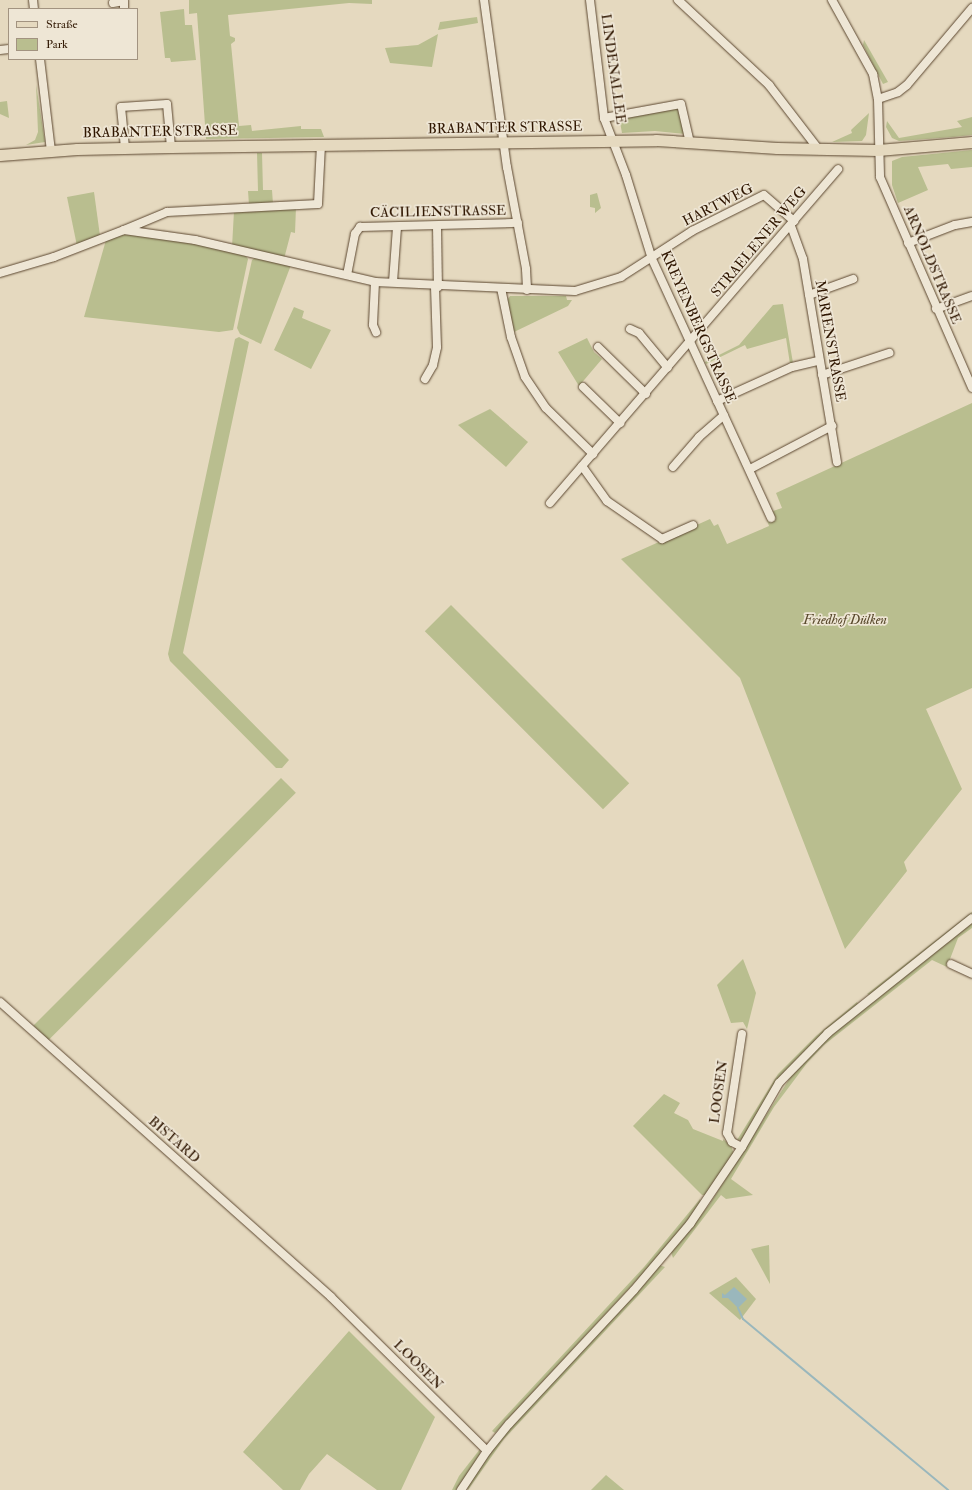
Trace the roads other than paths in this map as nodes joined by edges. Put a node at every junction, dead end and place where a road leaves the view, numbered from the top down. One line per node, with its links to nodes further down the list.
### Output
1 (484, 0): 15 (street)
2 (590, 0): 10 (street, LINDENALLEE)
3 (680, 0): 18 (street)
4 (832, 0): 9 (street, ARNOLDSTRASSE)
5 (113, 3): 6 (street)
6 (124, 8)
7 (972, 8): 9 (street)
8 (40, 60): 20 (street)
9 (878, 99): 19 (street, ARNOLDSTRASSE)
10 (604, 118): 11 (street, LINDENALLEE); 12 (street)
11 (612, 142): 12 (main road, BRABANTER STRASSE); 15 (main road, BRABANTER STRASSE); 30 (street, KREYENBERGSTRASSE)
12 (690, 142): 18 (main road, BRABANTER STRASSE)
13 (972, 142): 19 (main road, BRABANTER STRASSE)
14 (321, 144): 15 (main road, BRABANTER STRASSE); 16 (main road, BRABANTER STRASSE); 28 (street)
15 (504, 144): 24 (street)
16 (171, 147): 17 (main road, BRABANTER STRASSE); 17 (street)
17 (125, 148): 20 (main road, BRABANTER STRASSE)
18 (819, 150): 19 (main road, BRABANTER STRASSE)
19 (878, 150): 29 (street, ARNOLDSTRASSE)
20 (51, 151): 21 (main road, BRABANTER STRASSE)
21 (0, 155)
22 (838, 169): 25 (street, STRAELENER WEG)
23 (972, 222): 29 (street)
24 (518, 224): 26 (street, CÄCILIENSTRASSE); 38 (street)
25 (792, 224): 30 (street, HARTWEG); 39 (street, MARIENSTRASSE); 44 (street, STRAELENER WEG)
26 (437, 226): 27 (street, CÄCILIENSTRASSE); 36 (street)
27 (397, 227): 32 (street, CÄCILIENSTRASSE); 35 (street)
28 (124, 230): 31 (street); 32 (street)
29 (908, 243): 41 (street, ARNOLDSTRASSE)
30 (652, 259): 38 (street); 44 (street, KREYENBERGSTRASSE)
31 (0, 273)
32 (347, 275): 34 (street)
33 (853, 279): 39 (street)
34 (375, 282): 35 (street); 43 (street)
35 (392, 282): 36 (street)
36 (436, 287): 37 (street); 52 (street)
37 (501, 288): 38 (street); 60 (street)
38 (527, 290)
39 (809, 295): 47 (street, MARIENSTRASSE)
40 (972, 296): 41 (street)
41 (936, 309): 49 (street, ARNOLDSTRASSE)
42 (630, 328): 50 (street)
43 (376, 332)
44 (691, 341): 50 (street, STRAELENER WEG); 56 (street, KREYENBERGSTRASSE)
45 (598, 347): 55 (street)
46 (889, 353): 51 (street)
47 (819, 361): 51 (street, MARIENSTRASSE); 56 (street)
48 (972, 366): 49 (street)
49 (963, 367): 54 (street, ARNOLDSTRASSE)
50 (668, 368): 55 (street, STRAELENER WEG)
51 (822, 375): 59 (street, MARIENSTRASSE)
52 (425, 379)
53 (582, 387): 58 (street)
54 (972, 388)
55 (646, 394): 58 (street, STRAELENER WEG)
56 (717, 401): 57 (street, KREYENBERGSTRASSE)
57 (724, 415): 63 (street); 64 (street, KREYENBERGSTRASSE)
58 (620, 423): 60 (street, STRAELENER WEG)
59 (832, 426): 61 (street, MARIENSTRASSE); 64 (street)
60 (593, 454): 62 (street, STRAELENER WEG)
61 (837, 462)
62 (582, 466): 65 (street, STRAELENER WEG); 67 (street)
63 (674, 467)
64 (750, 469): 66 (street, KREYENBERGSTRASSE)
65 (550, 503)
66 (771, 518)
67 (693, 525)
68 (972, 918): 73 (street)
69 (951, 964): 70 (street)
70 (972, 974)
71 (0, 1002): 74 (street, BISTARD)
72 (742, 1034): 73 (street, LOOSEN)
73 (742, 1147): 75 (street)
74 (331, 1297): 75 (street, LOOSEN)
75 (487, 1451): 76 (street)
76 (461, 1490)

